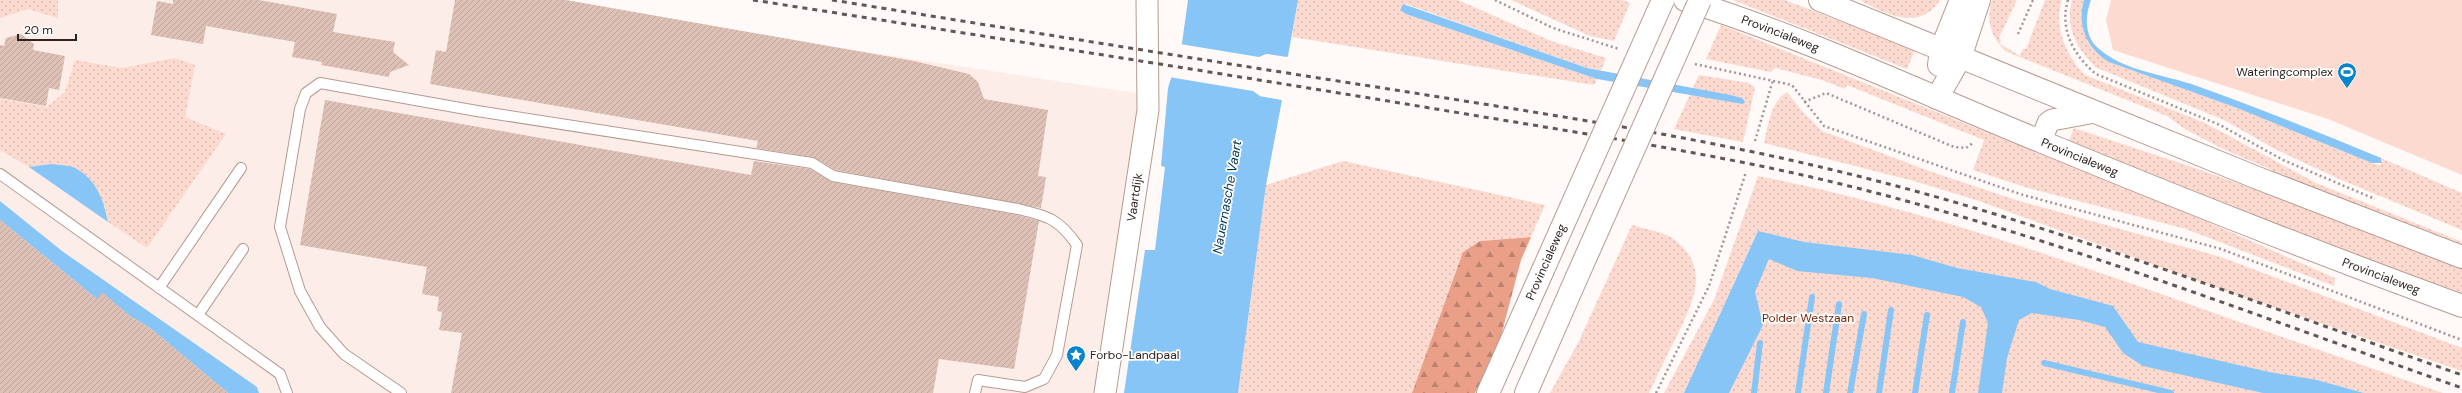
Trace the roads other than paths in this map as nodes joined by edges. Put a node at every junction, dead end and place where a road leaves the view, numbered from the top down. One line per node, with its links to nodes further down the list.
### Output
1 (1147, 0): 22 (street, Vaartdijk)
2 (1663, 0): 23 (main road, Provincialeweg, bridge)
3 (1685, 0): 9 (main road, Provincialeweg)
4 (1700, 0): 24 (main road, bridge)
5 (1820, 0): 8 (main road)
6 (1961, 0): 8 (main road)
7 (1979, 0): 8 (main road)
8 (1950, 54): 9 (main road); 10 (main road)
9 (1937, 98): 11 (main road, Provincialeweg)
10 (2095, 112): 11 (street); 15 (main road)
11 (2041, 142): 17 (main road, Provincialeweg)
12 (241, 168): 16 (lane)
13 (0, 174): 16 (lane)
14 (242, 249): 18 (lane)
15 (2462, 257)
16 (159, 288): 18 (lane)
17 (2462, 306)
18 (198, 315): 19 (lane)
19 (287, 393)
20 (401, 393): 21 (lane)
21 (976, 393)
22 (1105, 393)
23 (1488, 393)
24 (1526, 393)

